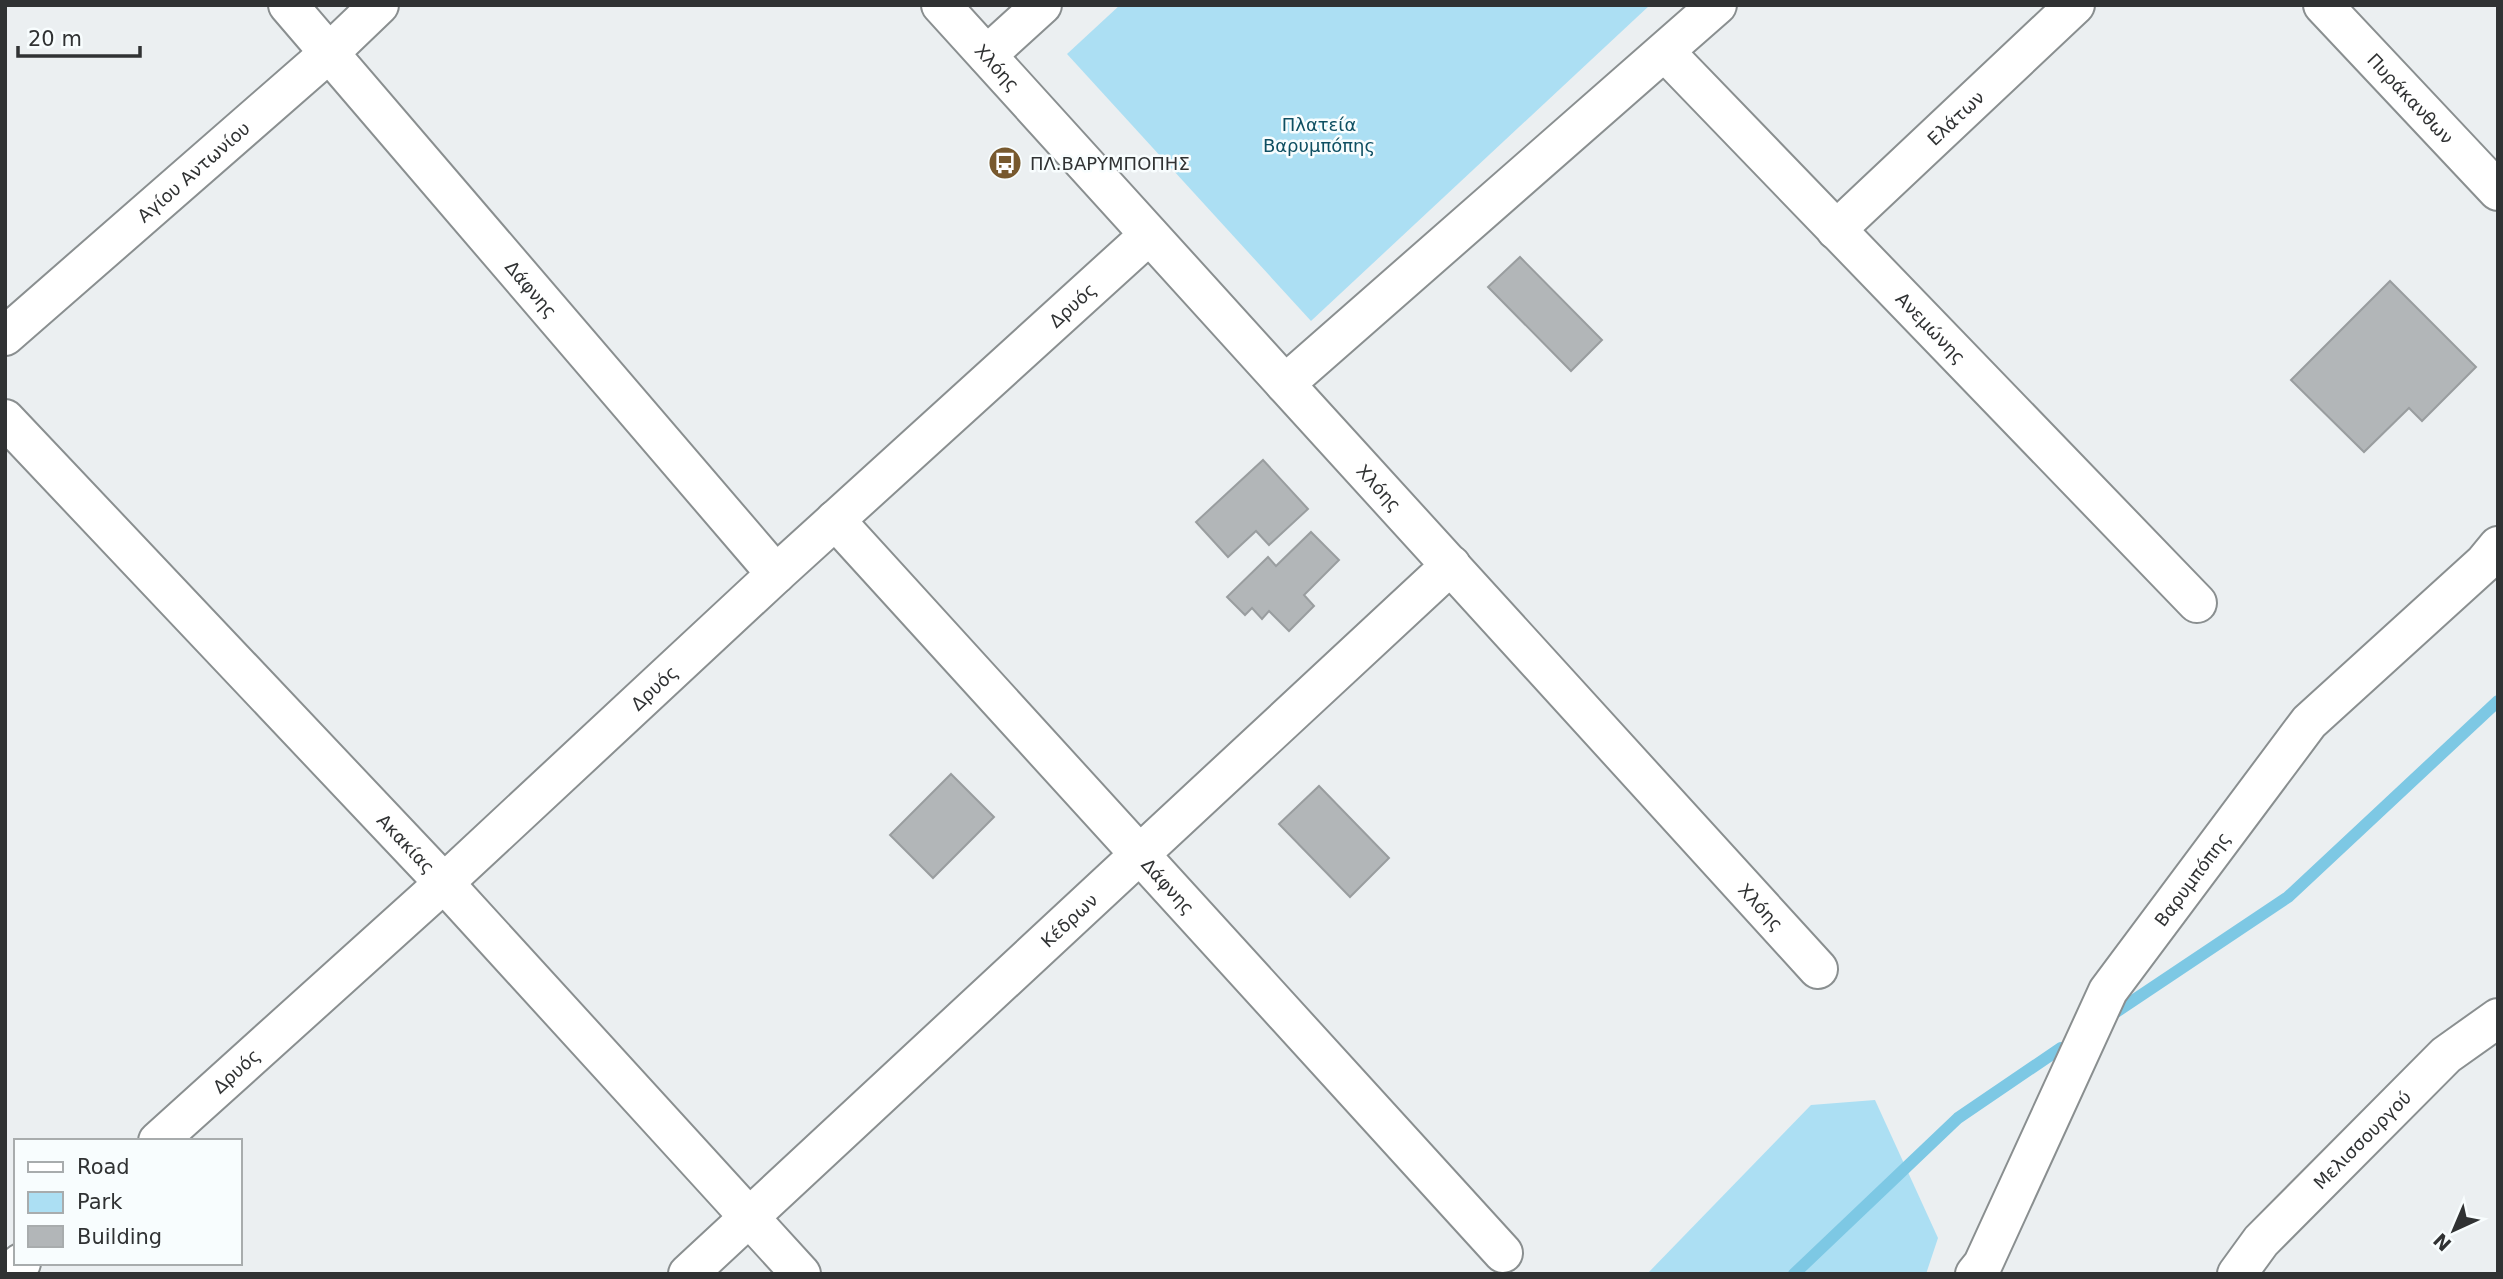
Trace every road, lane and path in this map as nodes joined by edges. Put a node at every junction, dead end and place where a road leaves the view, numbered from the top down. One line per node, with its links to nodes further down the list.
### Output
1 (288, 5): 9 (street, Δάφνης)
2 (379, 5): 9 (street, Αγίου Αντωνίου)
3 (941, 5): 10 (street, Χλόης)
4 (1042, 5): 10 (street)
5 (1717, 5): 8 (street)
6 (2075, 5): 12 (street, Ελάτων)
7 (2323, 5): 11 (street, Πυράκανθων)
8 (1665, 52): 12 (street, Ανεμώνης); 15 (street)
9 (329, 53): 14 (street, Αγίου Αντωνίου); 20 (street, Δάφνης)
10 (987, 55): 13 (street, Χλόης)
11 (2498, 191)
12 (1836, 230): 21 (street, Ανεμώνης)
13 (1149, 235): 15 (street, Χλόης); 17 (street, Δρυός)
14 (5, 337)
15 (1285, 384): 19 (street, Χλόης)
16 (5, 419): 23 (street, Ακακίας)
17 (835, 520): 20 (street, Δρυός); 22 (street, Δάφνης)
18 (2498, 546): 31 (street, Βαρυμπόπης)
19 (1451, 565): 22 (street, Κέδρων); 24 (street, Χλόης)
20 (776, 574): 23 (street, Δρυός)
21 (2197, 603)
22 (1140, 854): 27 (street, Κέδρων); 28 (street, Δάφνης)
23 (444, 883): 26 (street, Δρυός); 27 (street, Ακακίας)
24 (1818, 969)
25 (2498, 1018): 32 (street, Μελισσουργού)
26 (160, 1139)
27 (750, 1216): 29 (street, Κέδρων); 30 (street, Ακακίας)
28 (1503, 1253)
29 (688, 1274)
30 (801, 1274)
31 (1975, 1274)
32 (2237, 1274)

